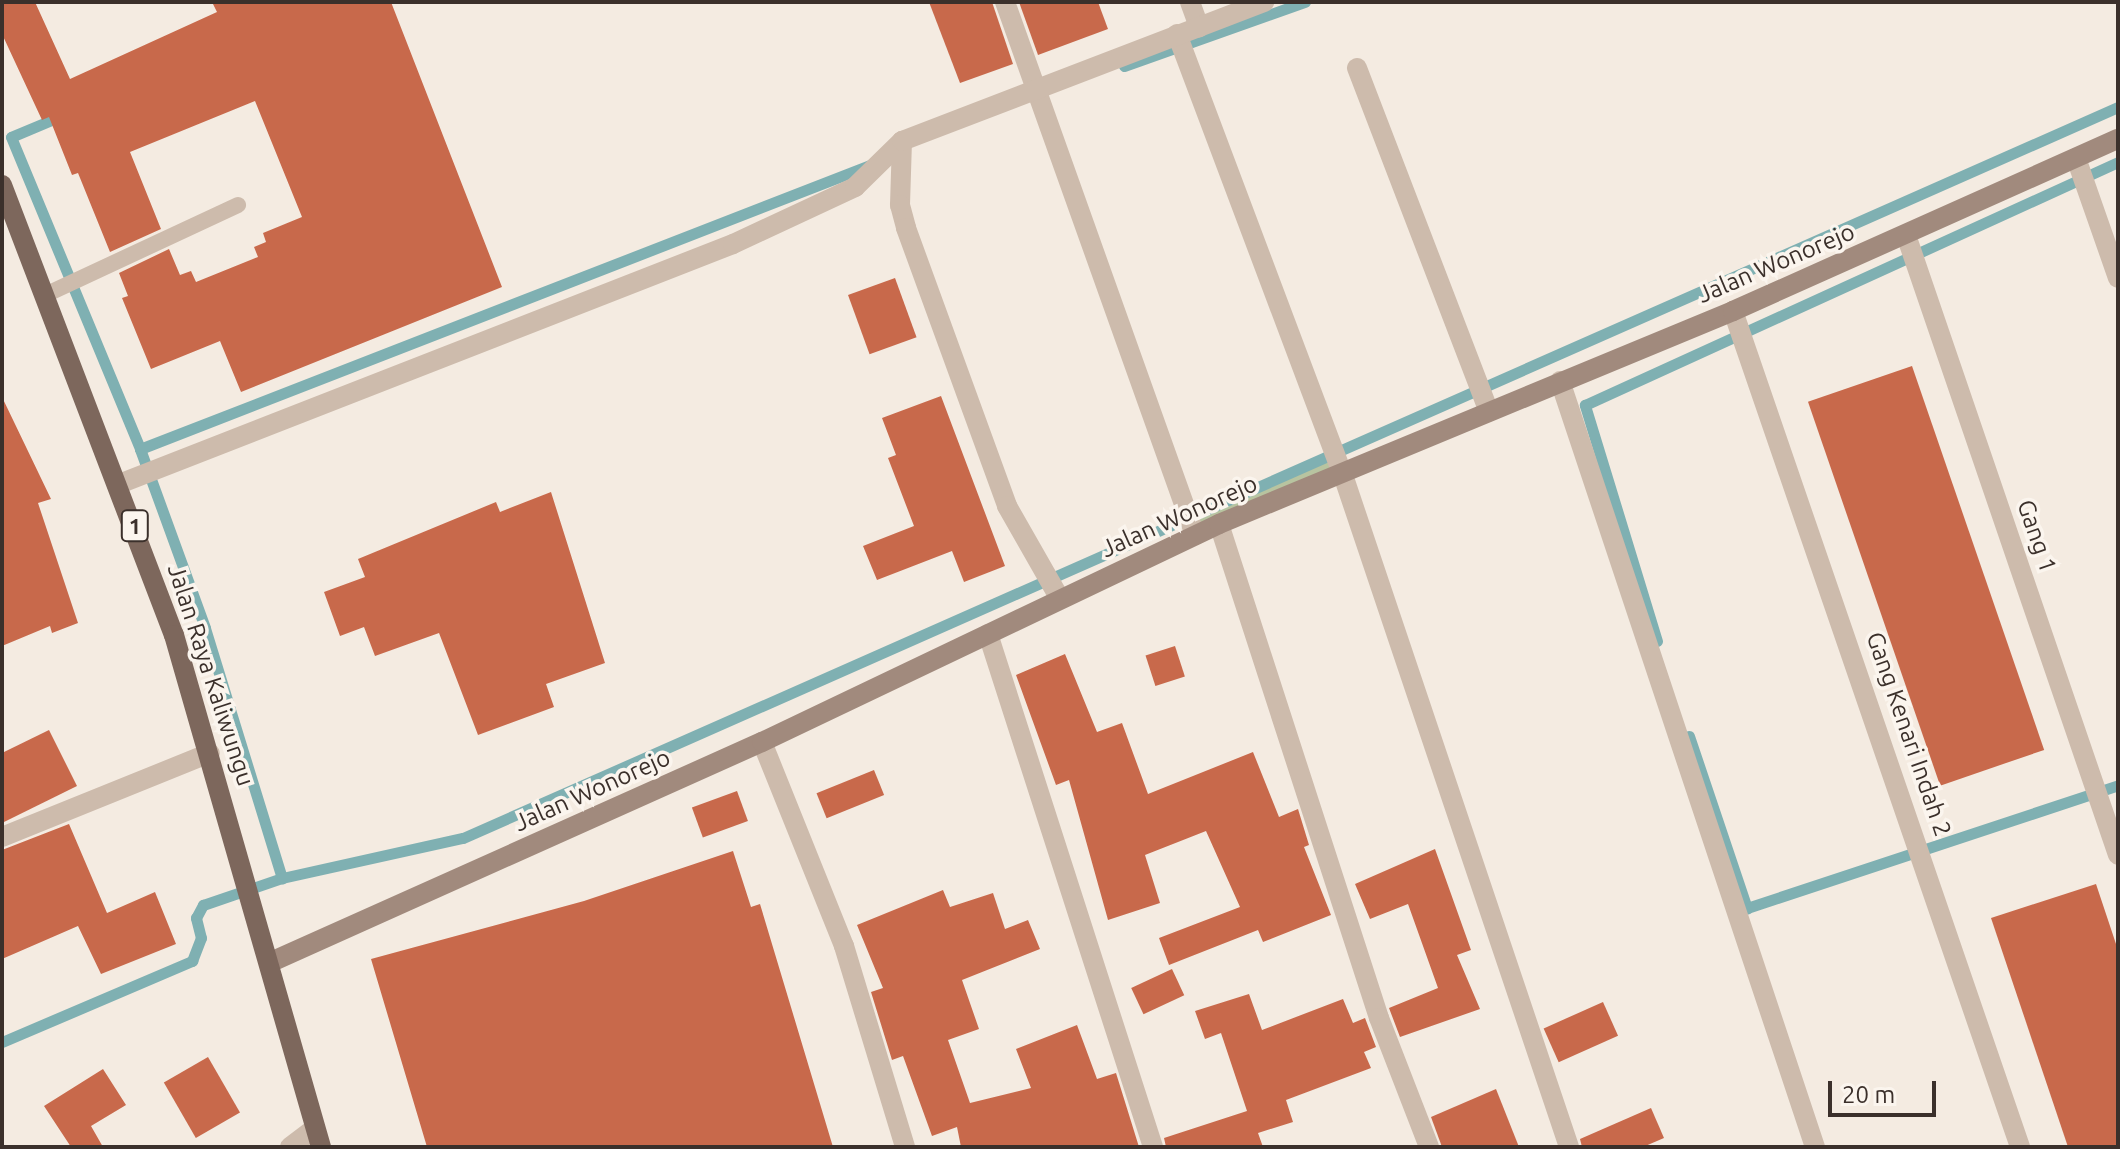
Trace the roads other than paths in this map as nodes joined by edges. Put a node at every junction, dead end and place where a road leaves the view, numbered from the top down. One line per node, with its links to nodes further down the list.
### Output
1 (1005, 2): 7 (street)
2 (1190, 2): 4 (street)
3 (1264, 2): 4 (street)
4 (1199, 27): 5 (street)
5 (1180, 41): 7 (street); 19 (street)
6 (1357, 68): 18 (street)
7 (1036, 94): 9 (street); 22 (street)
8 (2118, 139): 10 (street, Jalan Wonorejo)
9 (900, 149): 20 (street); 23 (street)
10 (2083, 173): 13 (street, Jalan Wonorejo); 14 (street)
11 (2, 185): 15 (main road, Jalan Raya Kaliwungu / 1)
12 (238, 205): 15 (lane)
13 (1910, 247): 16 (street, Jalan Wonorejo); 28 (street, Gang 1)
14 (2118, 278)
15 (54, 291): 20 (main road, Jalan Raya Kaliwungu / 1)
16 (1738, 325): 17 (street, Jalan Wonorejo); 37 (street, Gang Kenari Indah 2)
17 (1560, 381): 18 (street, Jalan Wonorejo); 36 (street)
18 (1486, 403): 19 (street, Jalan Wonorejo)
19 (1339, 467): 21 (street, Jalan Wonorejo); 35 (street)
20 (128, 481): 26 (main road, Jalan Raya Kaliwungu / 1)
21 (1219, 524): 22 (street, Jalan Wonorejo); 34 (street)
22 (1191, 527): 23 (street, Jalan Wonorejo)
23 (1054, 587): 24 (street, Jalan Wonorejo)
24 (988, 634): 25 (street, Jalan Wonorejo); 31 (street)
25 (762, 742): 29 (street, Jalan Wonorejo); 33 (street)
26 (210, 753): 27 (street); 29 (main road, Jalan Raya Kaliwungu / 1)
27 (2, 837)
28 (2118, 855)
29 (271, 962): 30 (main road, Jalan Raya Kaliwungu / 1)
30 (318, 1137): 32 (street)
31 (1151, 1146)
32 (290, 1147)
33 (905, 1147)
34 (1429, 1147)
35 (1569, 1147)
36 (1815, 1147)
37 (2020, 1147)

